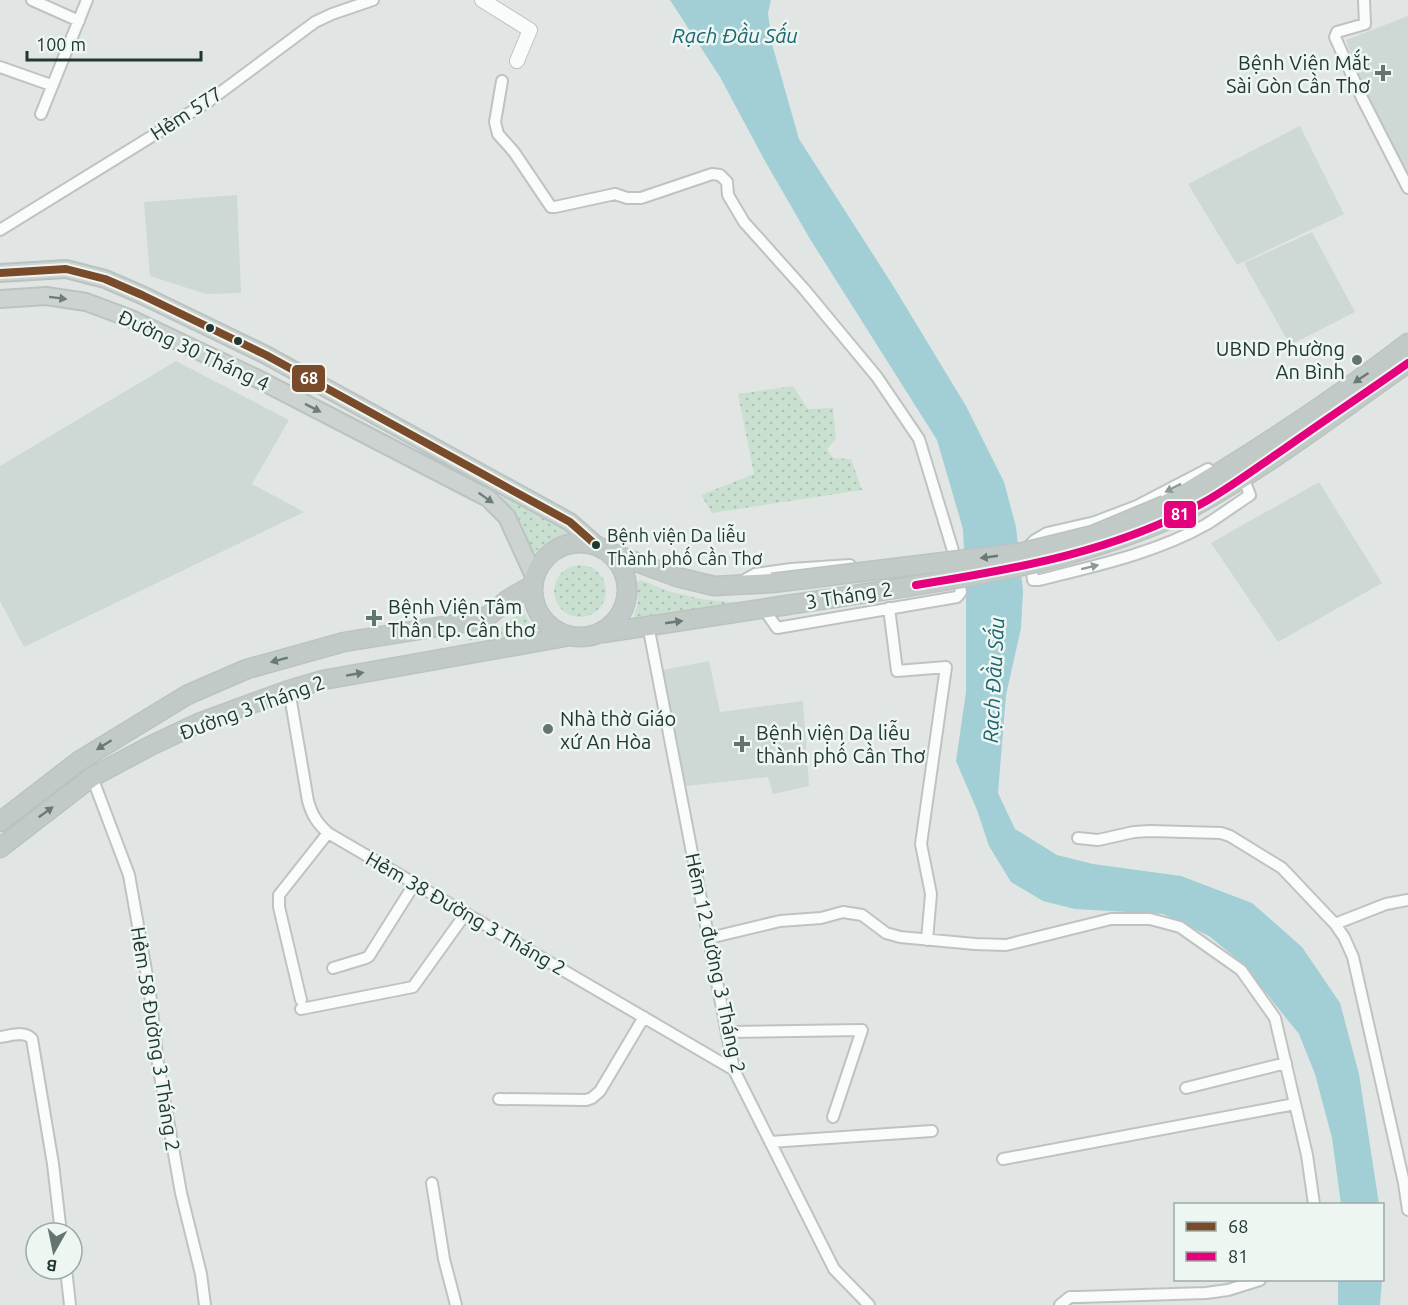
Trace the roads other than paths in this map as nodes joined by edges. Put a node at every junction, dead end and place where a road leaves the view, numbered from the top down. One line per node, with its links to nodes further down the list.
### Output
1 (32, 0): 6 (street)
2 (87, 0): 6 (street)
3 (373, 0): 13 (street, Hẻm 577)
4 (482, 0): 7 (street)
5 (1364, 0): 12 (street)
6 (79, 21): 10 (street)
7 (517, 61)
8 (0, 67): 10 (street)
9 (502, 81): 24 (street)
10 (51, 85): 11 (street)
11 (40, 114)
12 (1408, 188)
13 (0, 230)
14 (0, 273): 17 (main road, Đường 30 Tháng 4)
15 (0, 299): 19 (main road, Đường 30 Tháng 4, one-way to 19)
16 (1408, 344): 20 (highway, 3 Tháng 2, one-way to 20)
17 (266, 356): 19 (main road); 23 (main road, Đường 30 Tháng 4)
18 (1408, 363): 21 (highway, 3 Tháng 2)
19 (254, 377): 25 (main road, Đường 30 Tháng 4, one-way to 25)
20 (1225, 470): 21 (street, one-way to 21); 22 (highway, 3 Tháng 2)
21 (1243, 477): 22 (highway, 3 Tháng 2)
22 (1168, 512): 26 (highway, 3 Tháng 2, one-way to 26, bridge); 28 (highway, 3 Tháng 2, bridge)
23 (602, 548): 25 (highway); 26 (highway, 3 Tháng 2); 30 (highway)
24 (954, 554): 26 (street); 27 (street)
25 (533, 580): 31 (highway); 34 (highway, Đường 3 Tháng 2, one-way to 34)
26 (743, 585)
27 (889, 608): 28 (street); 43 (street)
28 (764, 609): 29 (highway, 3 Tháng 2, one-way to 28)
29 (648, 625): 30 (highway, 3 Tháng 2); 42 (street, Hẻm 12 đường 3 Tháng 2)
30 (596, 634): 31 (highway)
31 (570, 636): 32 (highway, Đường 3 Tháng 2, one-way to 31)
32 (289, 690): 33 (highway, Đường 3 Tháng 2); 35 (street, Hẻm 38 Đường 3 Tháng 2)
33 (92, 777): 37 (highway, Đường 3 Tháng 2, one-way to 33); 64 (street, Hẻm 58 Đường 3 Tháng 2)
34 (0, 822)
35 (328, 833): 38 (street, Hẻm 38 Đường 3 Tháng 2); 40 (street)
36 (1078, 838): 41 (street)
37 (0, 848)
38 (415, 883): 40 (street, Hẻm 38 Đường 3 Tháng 2); 44 (street)
39 (1408, 900): 41 (street)
40 (466, 913): 45 (street, Hẻm 38 Đường 3 Tháng 2)
41 (1335, 924): 59 (street)
42 (709, 938): 43 (street); 46 (street, Hẻm 12 đường 3 Tháng 2)
43 (927, 940): 48 (street)
44 (333, 968)
45 (644, 1017): 49 (street, Hẻm 38 Đường 3 Tháng 2); 51 (street)
46 (727, 1032): 49 (street, Hẻm 12 đường 3 Tháng 2); 53 (street)
47 (0, 1037): 60 (street)
48 (1286, 1063): 50 (street); 52 (street)
49 (734, 1070): 55 (street, Hẻm 12 đường 3 Tháng 2)
50 (1186, 1088)
51 (499, 1099)
52 (1295, 1104): 56 (street); 58 (street)
53 (833, 1117)
54 (932, 1131): 55 (street)
55 (770, 1142): 66 (street, Hẻm 12 đường 3 Tháng 2)
56 (1003, 1159)
57 (432, 1183): 65 (street)
58 (1314, 1203)
59 (1408, 1210)
60 (59, 1221)
61 (67, 1281): 63 (street)
62 (1257, 1281): 67 (street)
63 (70, 1305)
64 (205, 1305)
65 (456, 1305)
66 (869, 1305)
67 (1060, 1305)

